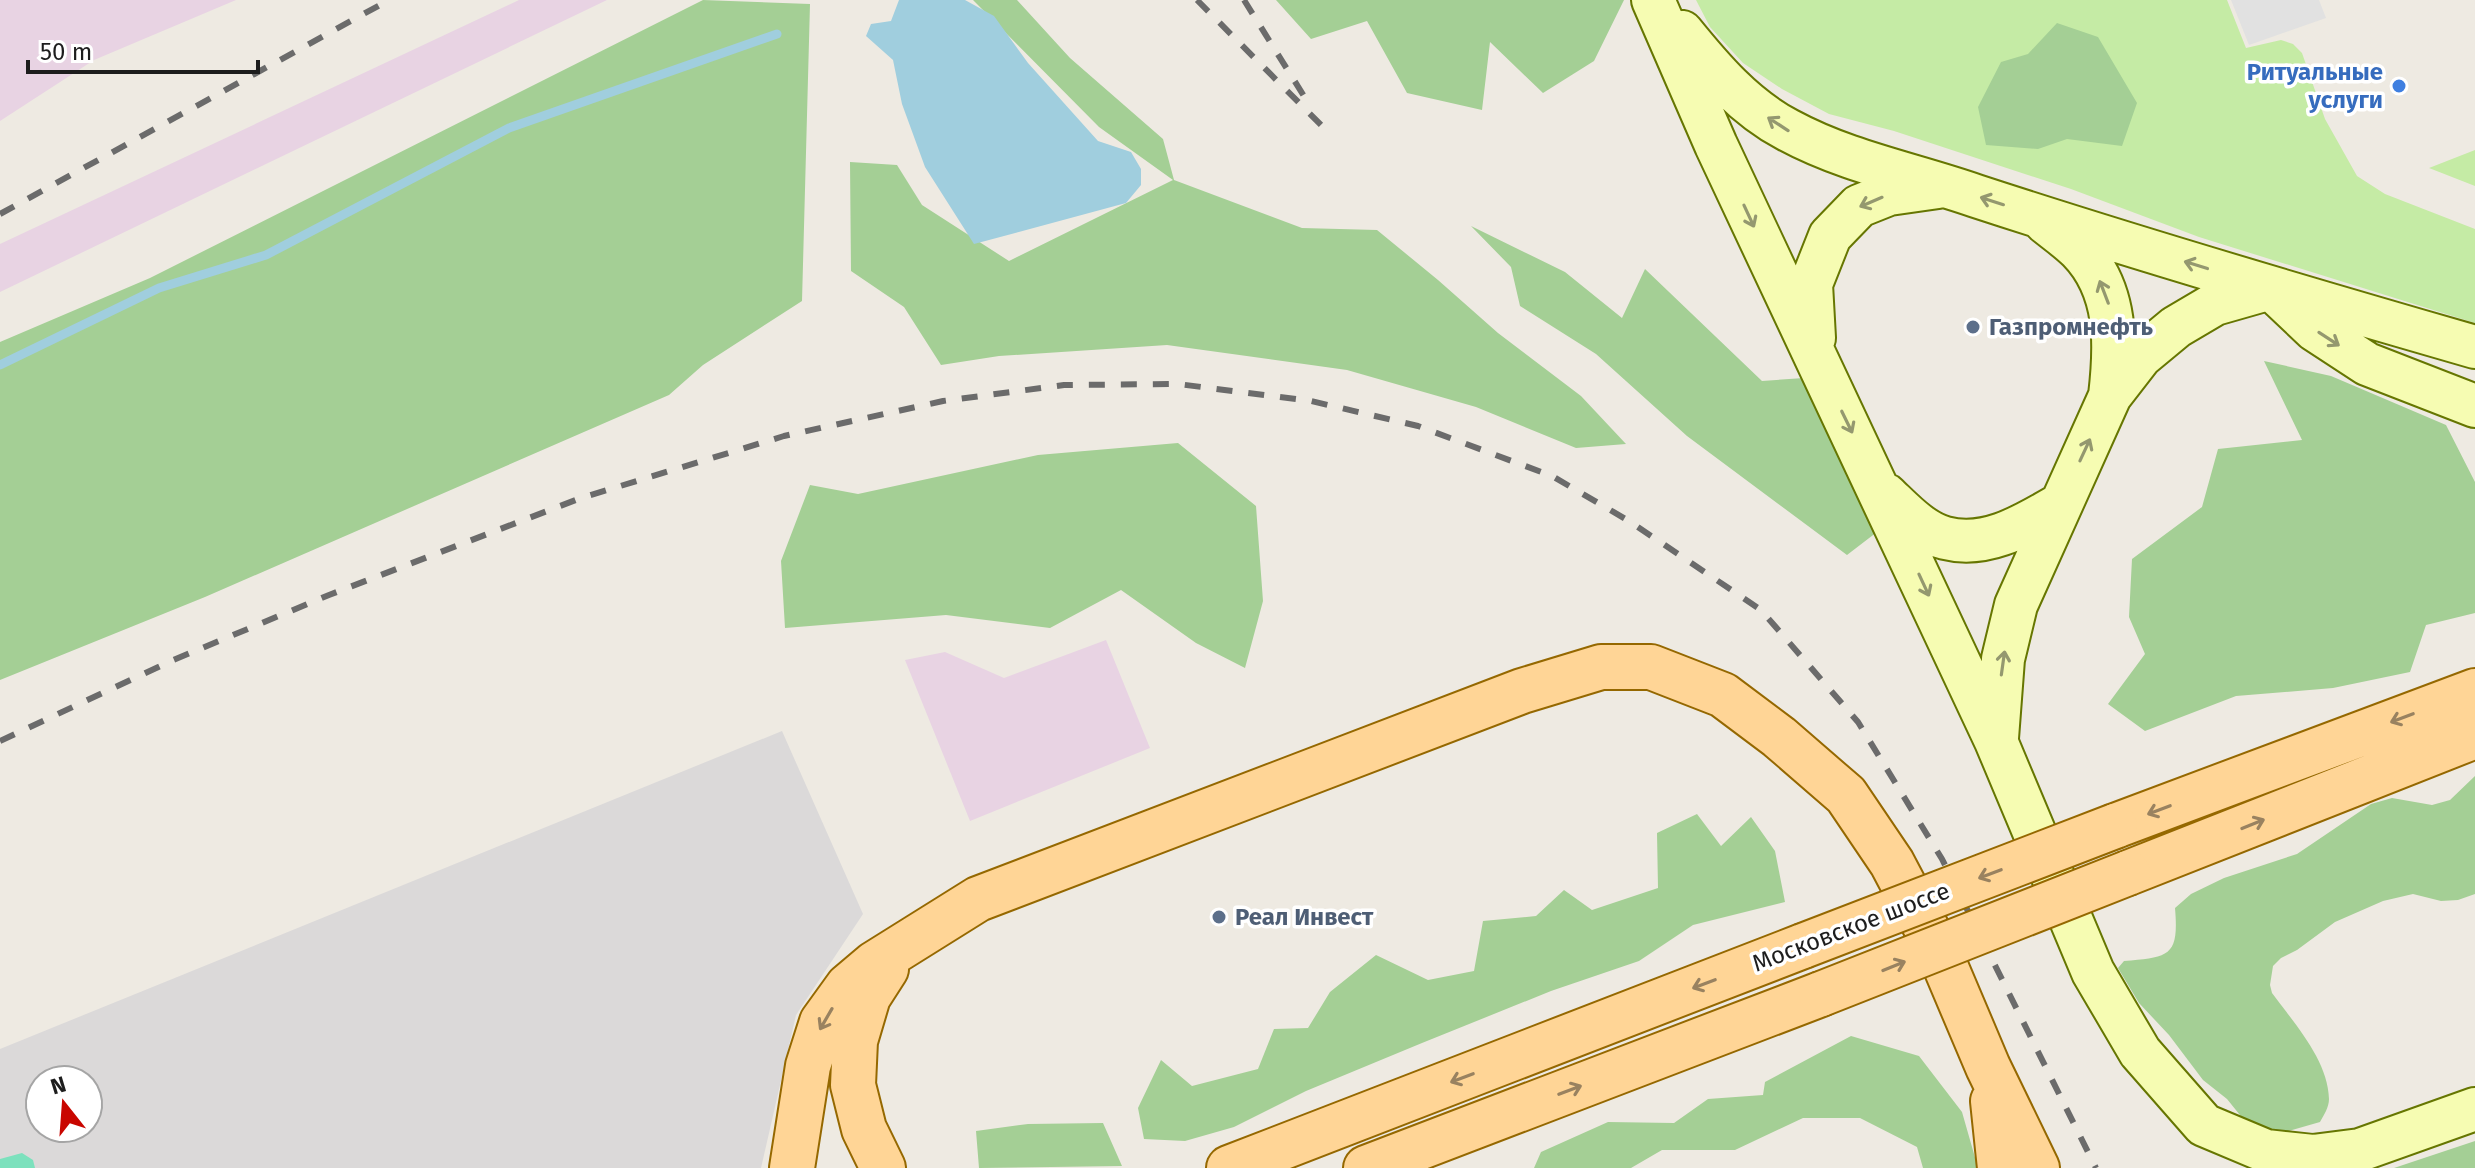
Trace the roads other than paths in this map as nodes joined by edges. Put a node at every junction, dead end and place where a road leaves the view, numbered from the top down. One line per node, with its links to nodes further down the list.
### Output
1 (1654, 0): 2 (main road, one-way to 1); 6 (main road, one-way to 6)
2 (1947, 186): 3 (main road, one-way to 2); 6 (main road, one-way to 6)
3 (2038, 216): 4 (main road, one-way to 3); 7 (main road, one-way to 3)
4 (2271, 288): 5 (main road); 7 (main road); 8 (main road, one-way to 8)
5 (2475, 347)
6 (1815, 356): 9 (main road, one-way to 9)
7 (2110, 396): 10 (main road, one-way to 7)
8 (2475, 406)
9 (1879, 489): 10 (main road); 13 (main road, one-way to 13)
10 (2061, 504): 13 (main road, one-way to 10)
11 (2475, 691): 19 (main road, Московское шоссе, one-way to 19, bridge)
12 (2475, 736): 20 (main road, one-way to 12, bridge)
13 (1996, 741): 16 (main road)
14 (901, 947): 15 (main road); 17 (main road, one-way to 17); 18 (main road)
15 (1988, 1067): 21 (main road); 22 (main road)
16 (2475, 1109)
17 (792, 1168)
18 (883, 1168)
19 (1229, 1168)
20 (1366, 1168)
21 (2000, 1168)
22 (2037, 1168)

